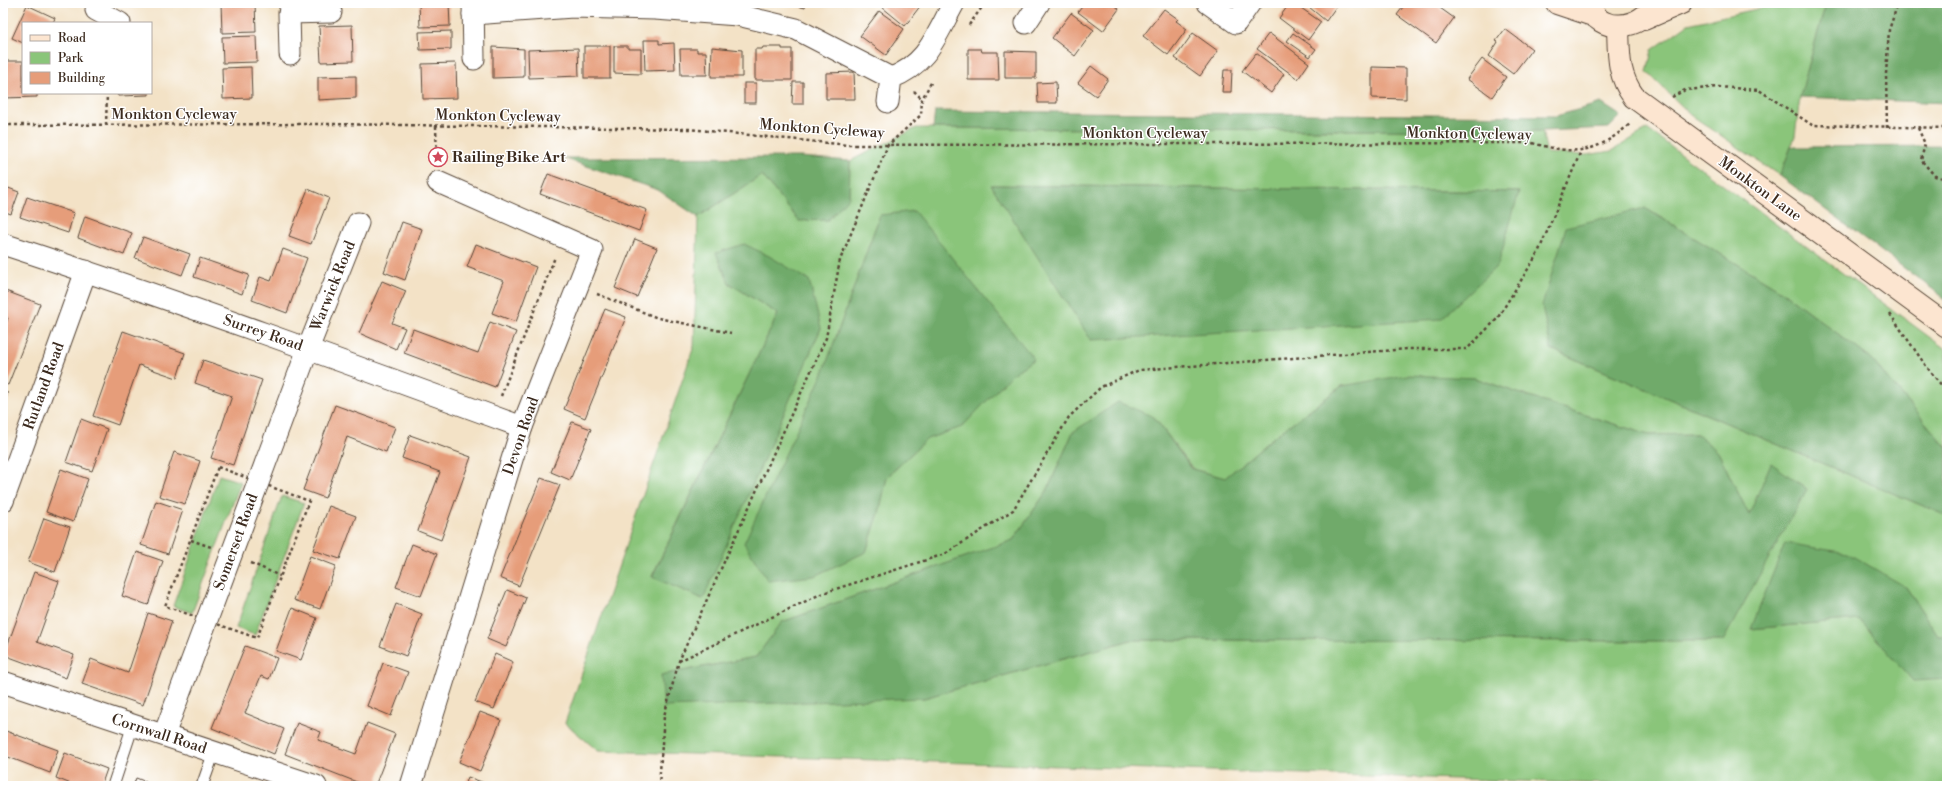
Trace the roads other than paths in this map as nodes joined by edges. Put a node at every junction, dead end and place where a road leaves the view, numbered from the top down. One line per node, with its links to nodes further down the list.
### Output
1 (954, 3): 20 (street)
2 (1039, 3): 16 (street)
3 (1208, 3): 4 (street)
4 (1250, 3)
5 (1557, 3): 11 (street)
6 (1656, 3): 14 (street)
7 (1681, 3): 14 (street)
8 (289, 8): 13 (street); 18 (street)
9 (473, 8): 10 (street); 19 (street)
10 (740, 9): 20 (street)
11 (1592, 9): 17 (street)
12 (94, 12): 15 (street)
13 (332, 12)
14 (1642, 20): 17 (street)
15 (118, 22)
16 (1026, 23)
17 (1618, 26): 26 (street, Monkton Lane)
18 (290, 54)
19 (474, 59)
20 (891, 78): 21 (street)
21 (888, 102)
22 (438, 182): 28 (street, Devon Road)
23 (358, 223): 27 (street, Warwick Road)
24 (3, 244): 25 (street, Surrey Road)
25 (86, 271): 27 (street, Surrey Road); 29 (street, Rutland Road)
26 (1947, 326)
27 (308, 349): 28 (street, Surrey Road); 32 (street, Somerset Road)
28 (522, 427): 37 (street, Devon Road)
29 (3, 501)
30 (3, 682): 31 (street, Cornwall Road)
31 (133, 725): 32 (street, Cornwall Road); 34 (lane)
32 (164, 735): 33 (street, Cornwall Road)
33 (214, 752): 35 (lane); 36 (street, Cornwall Road)
34 (113, 786)
35 (202, 786)
36 (316, 786)
37 (411, 786)

